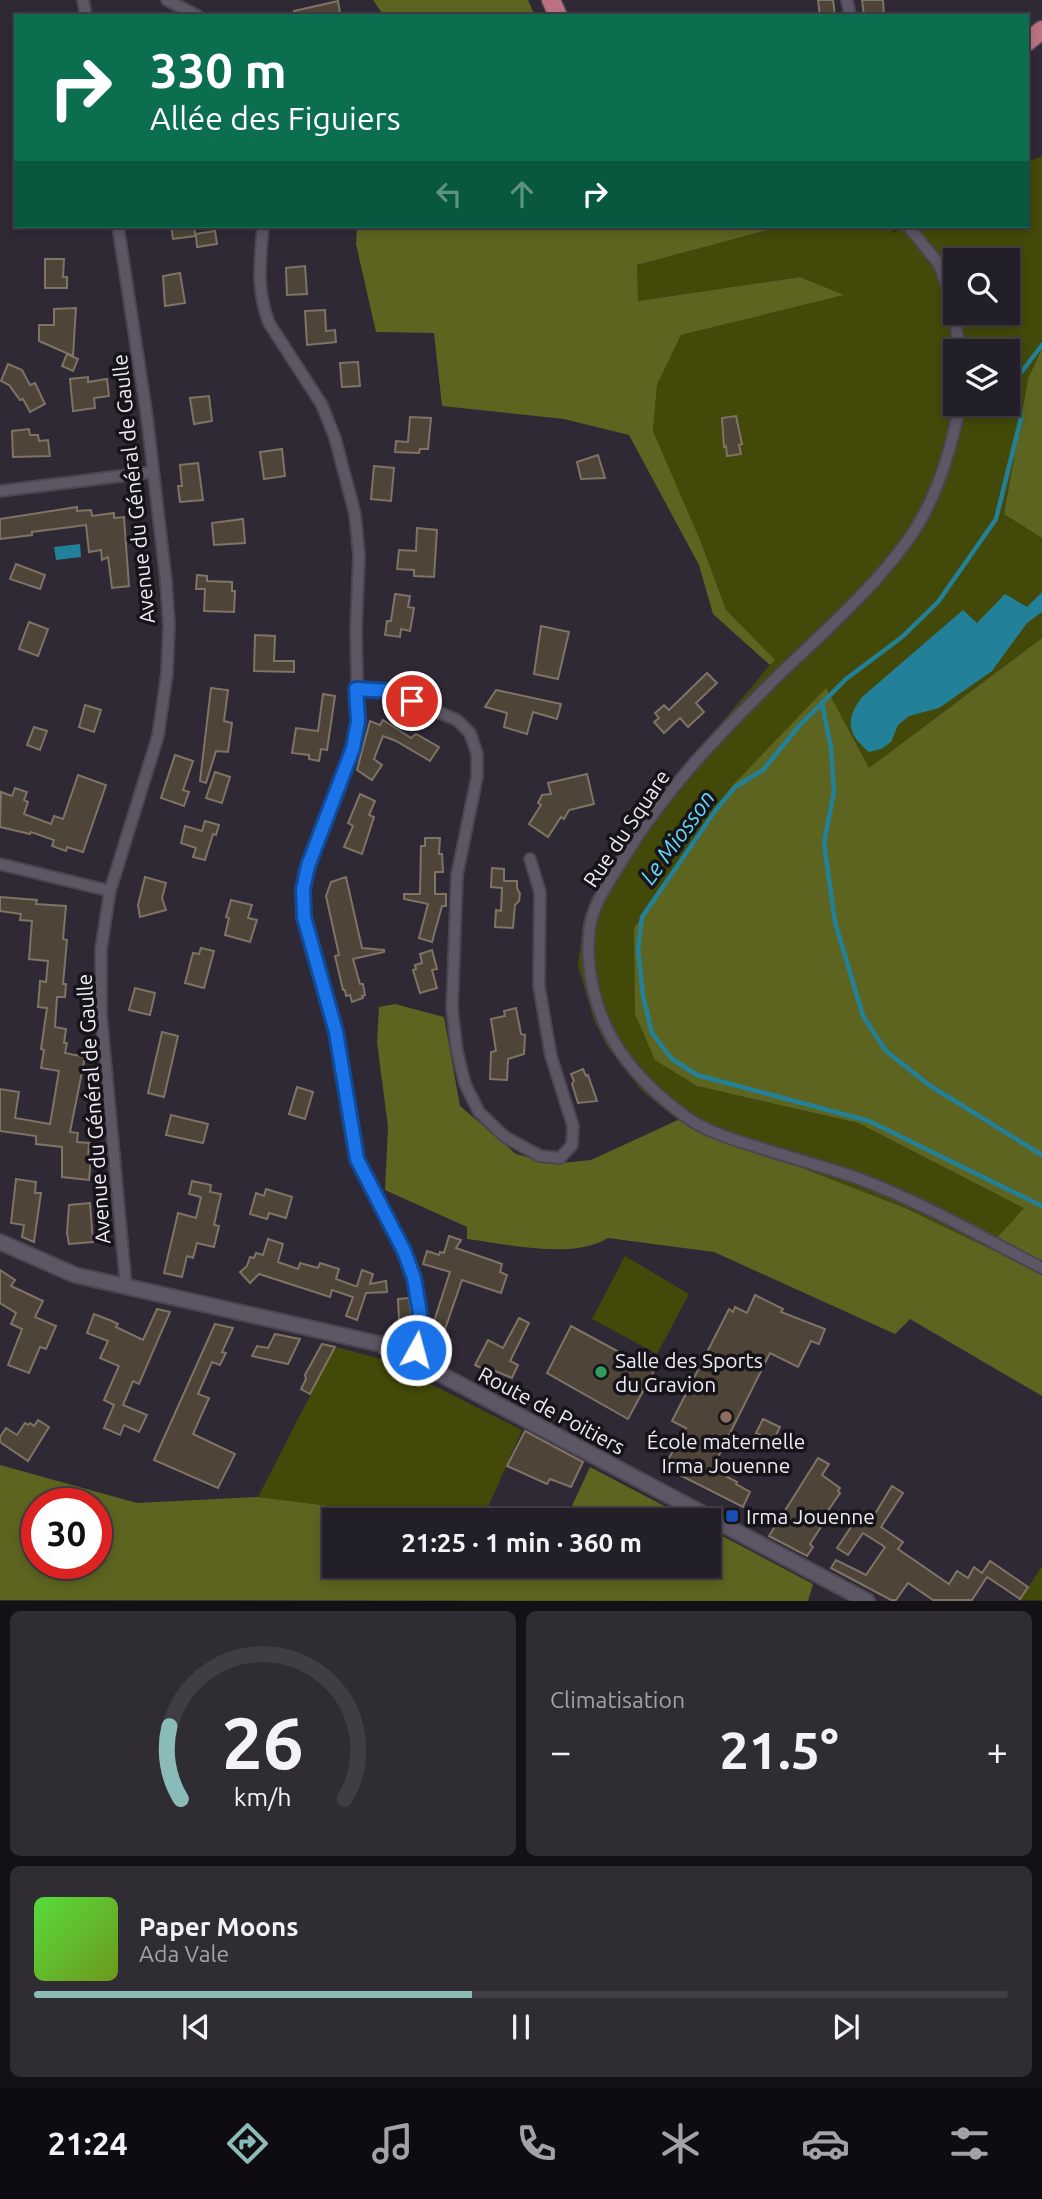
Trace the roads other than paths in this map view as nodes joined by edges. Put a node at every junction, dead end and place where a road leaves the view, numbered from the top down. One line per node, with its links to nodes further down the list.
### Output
1 (167, 0): 2 (street)
2 (194, 14)
3 (118, 228): 8 (street, Avenue du Général de Gaulle)
4 (263, 228): 10 (street)
5 (910, 228): 6 (street)
6 (958, 339)
7 (957, 416): 15 (street, Rue du Square)
8 (153, 472): 9 (street); 13 (street, Avenue du Général de Gaulle)
9 (0, 491)
10 (356, 689): 11 (street); 17 (street)
11 (530, 859)
12 (0, 864): 13 (street)
13 (110, 891): 16 (street, Avenue du Général de Gaulle)
14 (0, 1243): 16 (street, Route de Poitiers)
15 (1042, 1268)
16 (126, 1286): 17 (street, Route de Poitiers)
17 (414, 1360): 18 (street, Route de Poitiers)
18 (867, 1601)

